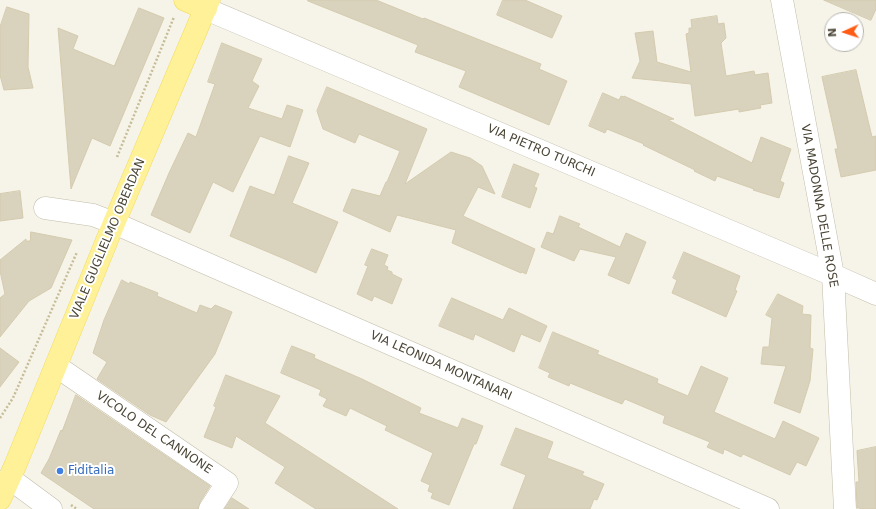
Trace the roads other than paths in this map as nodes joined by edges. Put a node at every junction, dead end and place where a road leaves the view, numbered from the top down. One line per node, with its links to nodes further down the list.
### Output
1 (185, 0): 3 (main road)
2 (782, 0): 6 (street, VIA MADONNA DELLE ROSE)
3 (208, 4): 5 (main road, VIALE GUGLIELMO OBERDAN); 6 (street, VIA PIETRO TURCHI)
4 (45, 208): 5 (street, VIA LEONIDA MONTANARI)
5 (114, 223): 8 (main road, VIALE GUGLIELMO OBERDAN); 13 (street, VIA LEONIDA MONTANARI)
6 (833, 275): 7 (street, VIA PIETRO TURCHI); 14 (street, VIA MADONNA DELLE ROSE)
7 (876, 294)
8 (56, 366): 9 (main road, VIALE GUGLIELMO OBERDAN); 12 (street, VICOLO DEL CANNONE)
9 (4, 475): 10 (main road, VIALE GUGLIELMO OBERDAN); 11 (street)
10 (0, 499)
11 (51, 509)
12 (210, 509)
13 (768, 509)
14 (845, 509)

